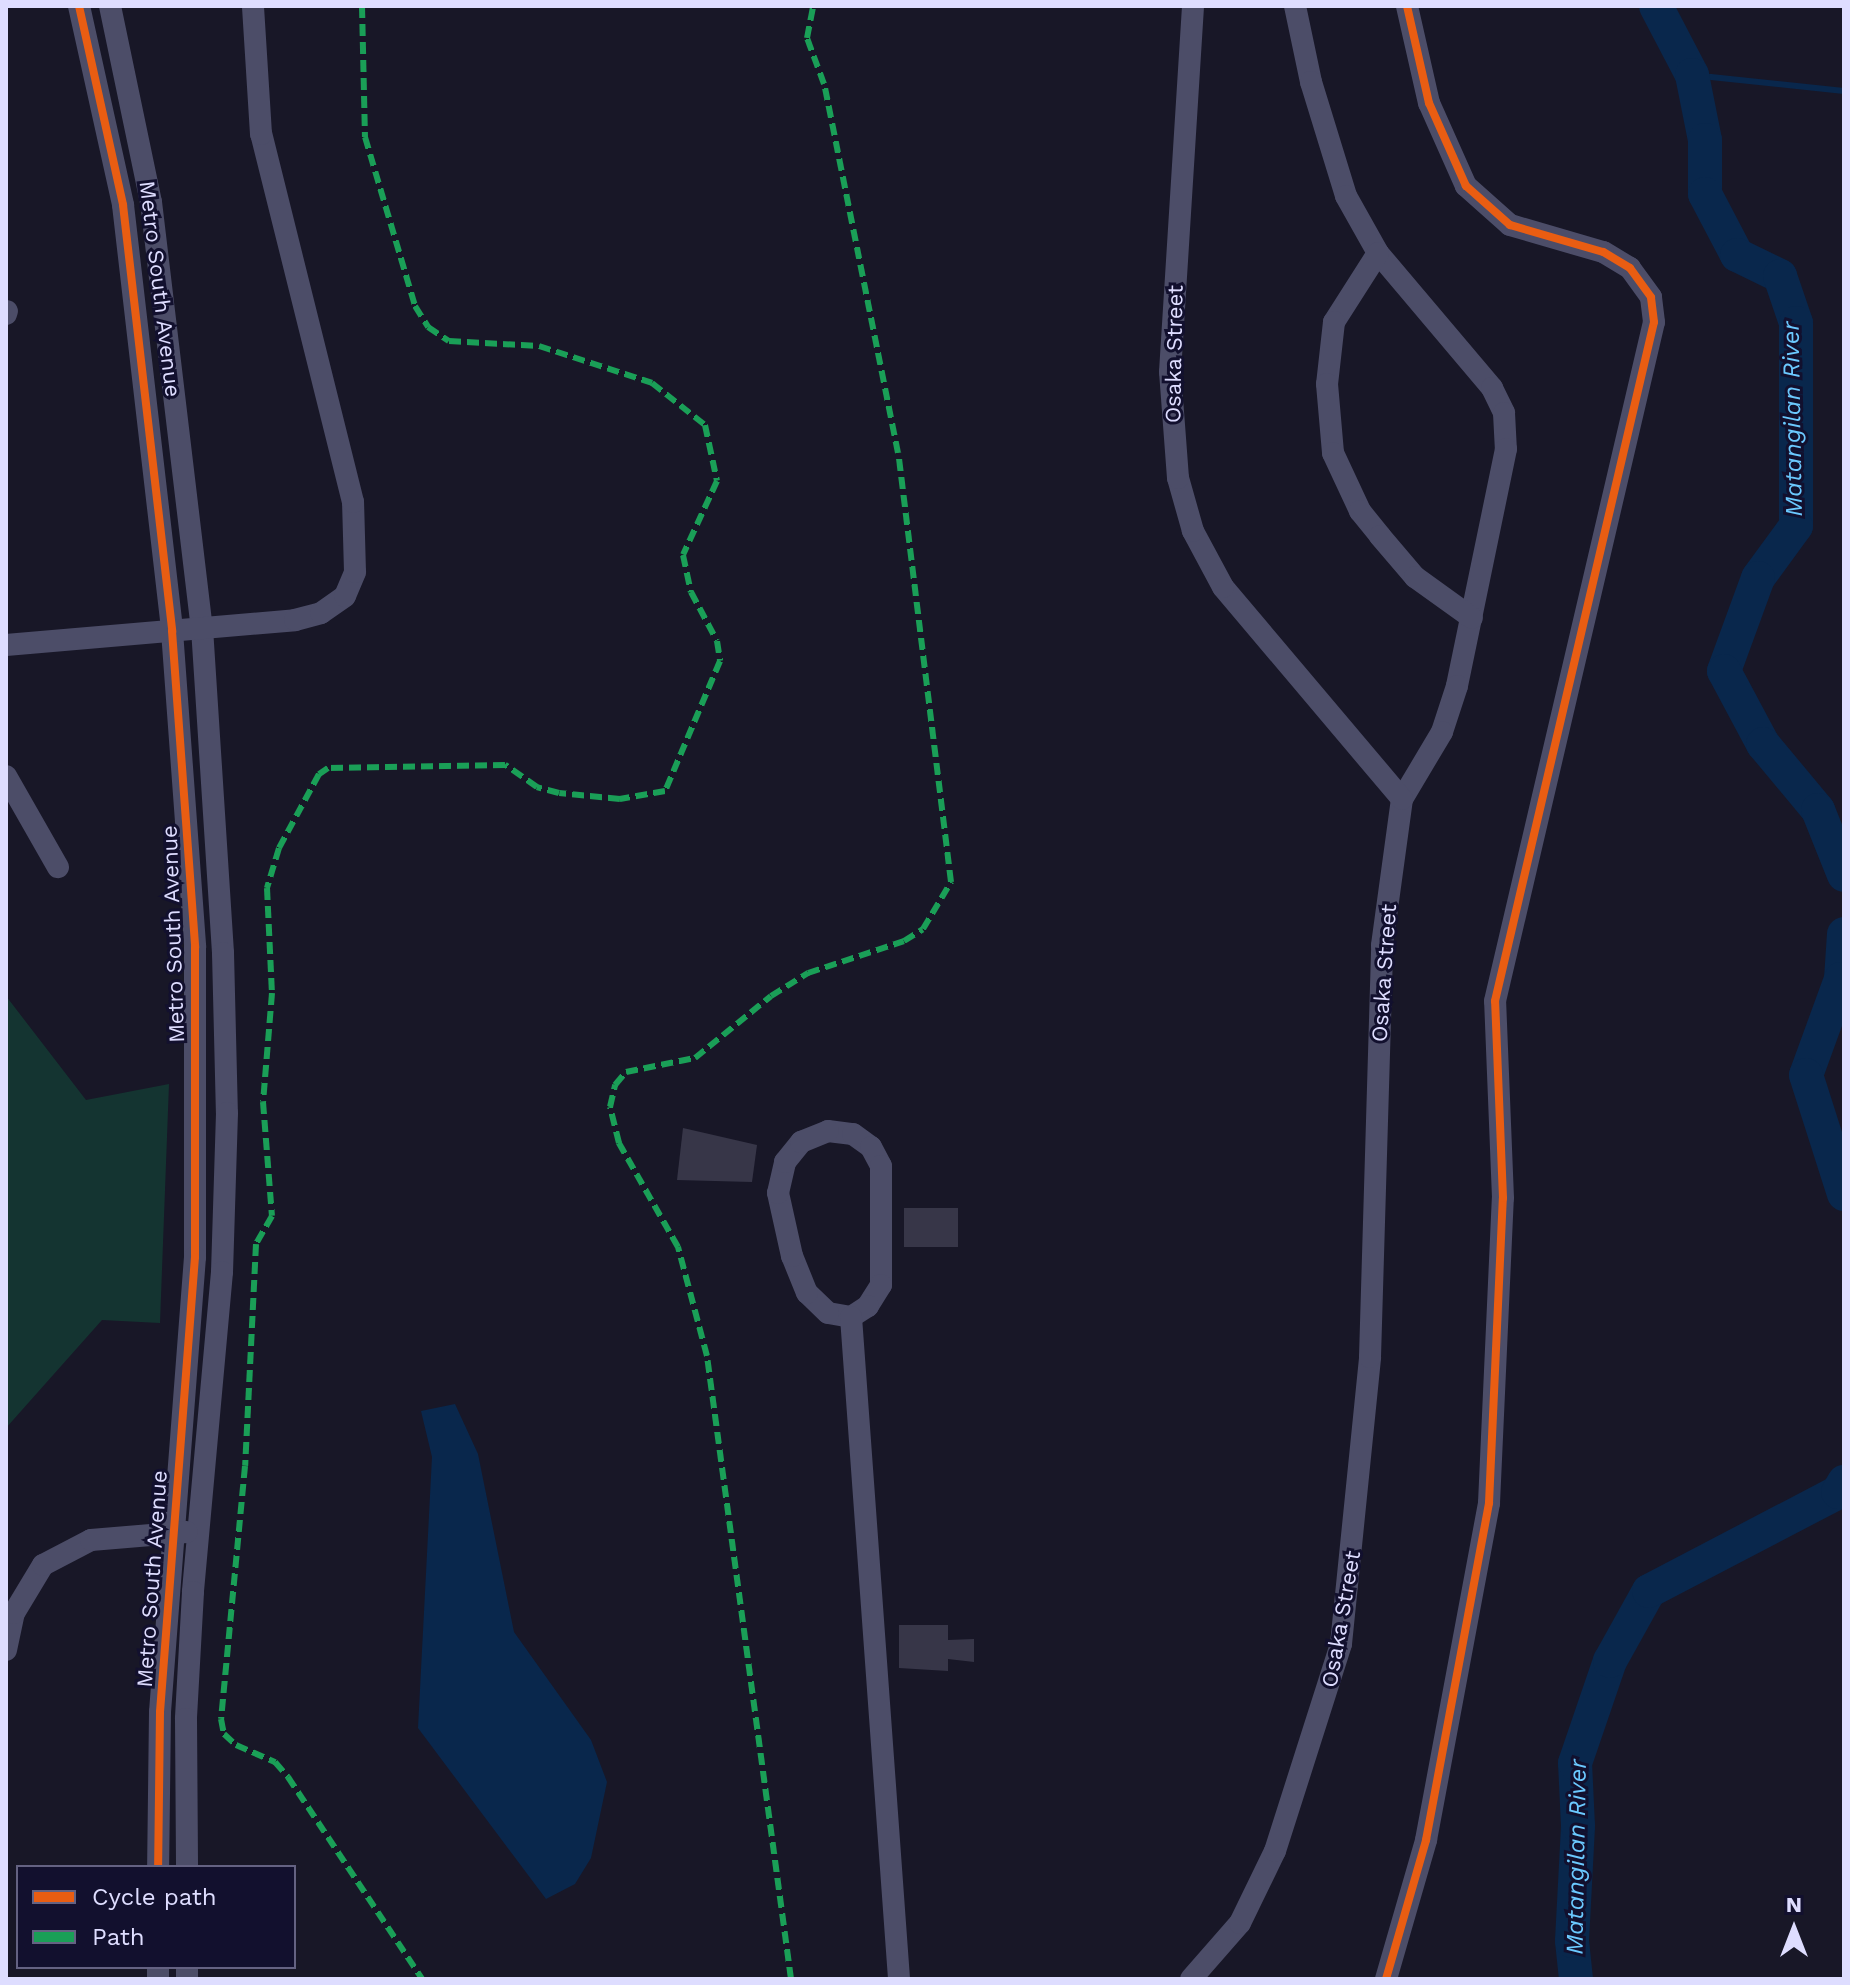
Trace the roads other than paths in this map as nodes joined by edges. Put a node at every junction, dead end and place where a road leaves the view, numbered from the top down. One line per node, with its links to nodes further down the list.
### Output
1 (79, 6): 10 (street, Metro South Avenue)
2 (110, 6): 9 (street, Metro South Avenue)
3 (253, 6): 9 (street)
4 (1193, 6): 13 (street, Osaka Street)
5 (1295, 6): 7 (street)
6 (1407, 6): 23 (street)
7 (1378, 253): 8 (street); 8 (street)
8 (1472, 618): 13 (street)
9 (202, 628): 10 (street); 17 (street, Metro South Avenue)
10 (172, 631): 11 (street); 16 (street, Metro South Avenue)
11 (6, 645)
12 (6, 776): 14 (street)
13 (1402, 799): 22 (street, Osaka Street)
14 (58, 867)
15 (851, 1317): 15 (street); 21 (street)
16 (173, 1531): 17 (street); 18 (street); 19 (street, Metro South Avenue)
17 (201, 1533): 20 (street, Metro South Avenue)
18 (6, 1650)
19 (158, 1865)
20 (187, 1865)
21 (899, 1979)
22 (1191, 1979)
23 (1386, 1979)

